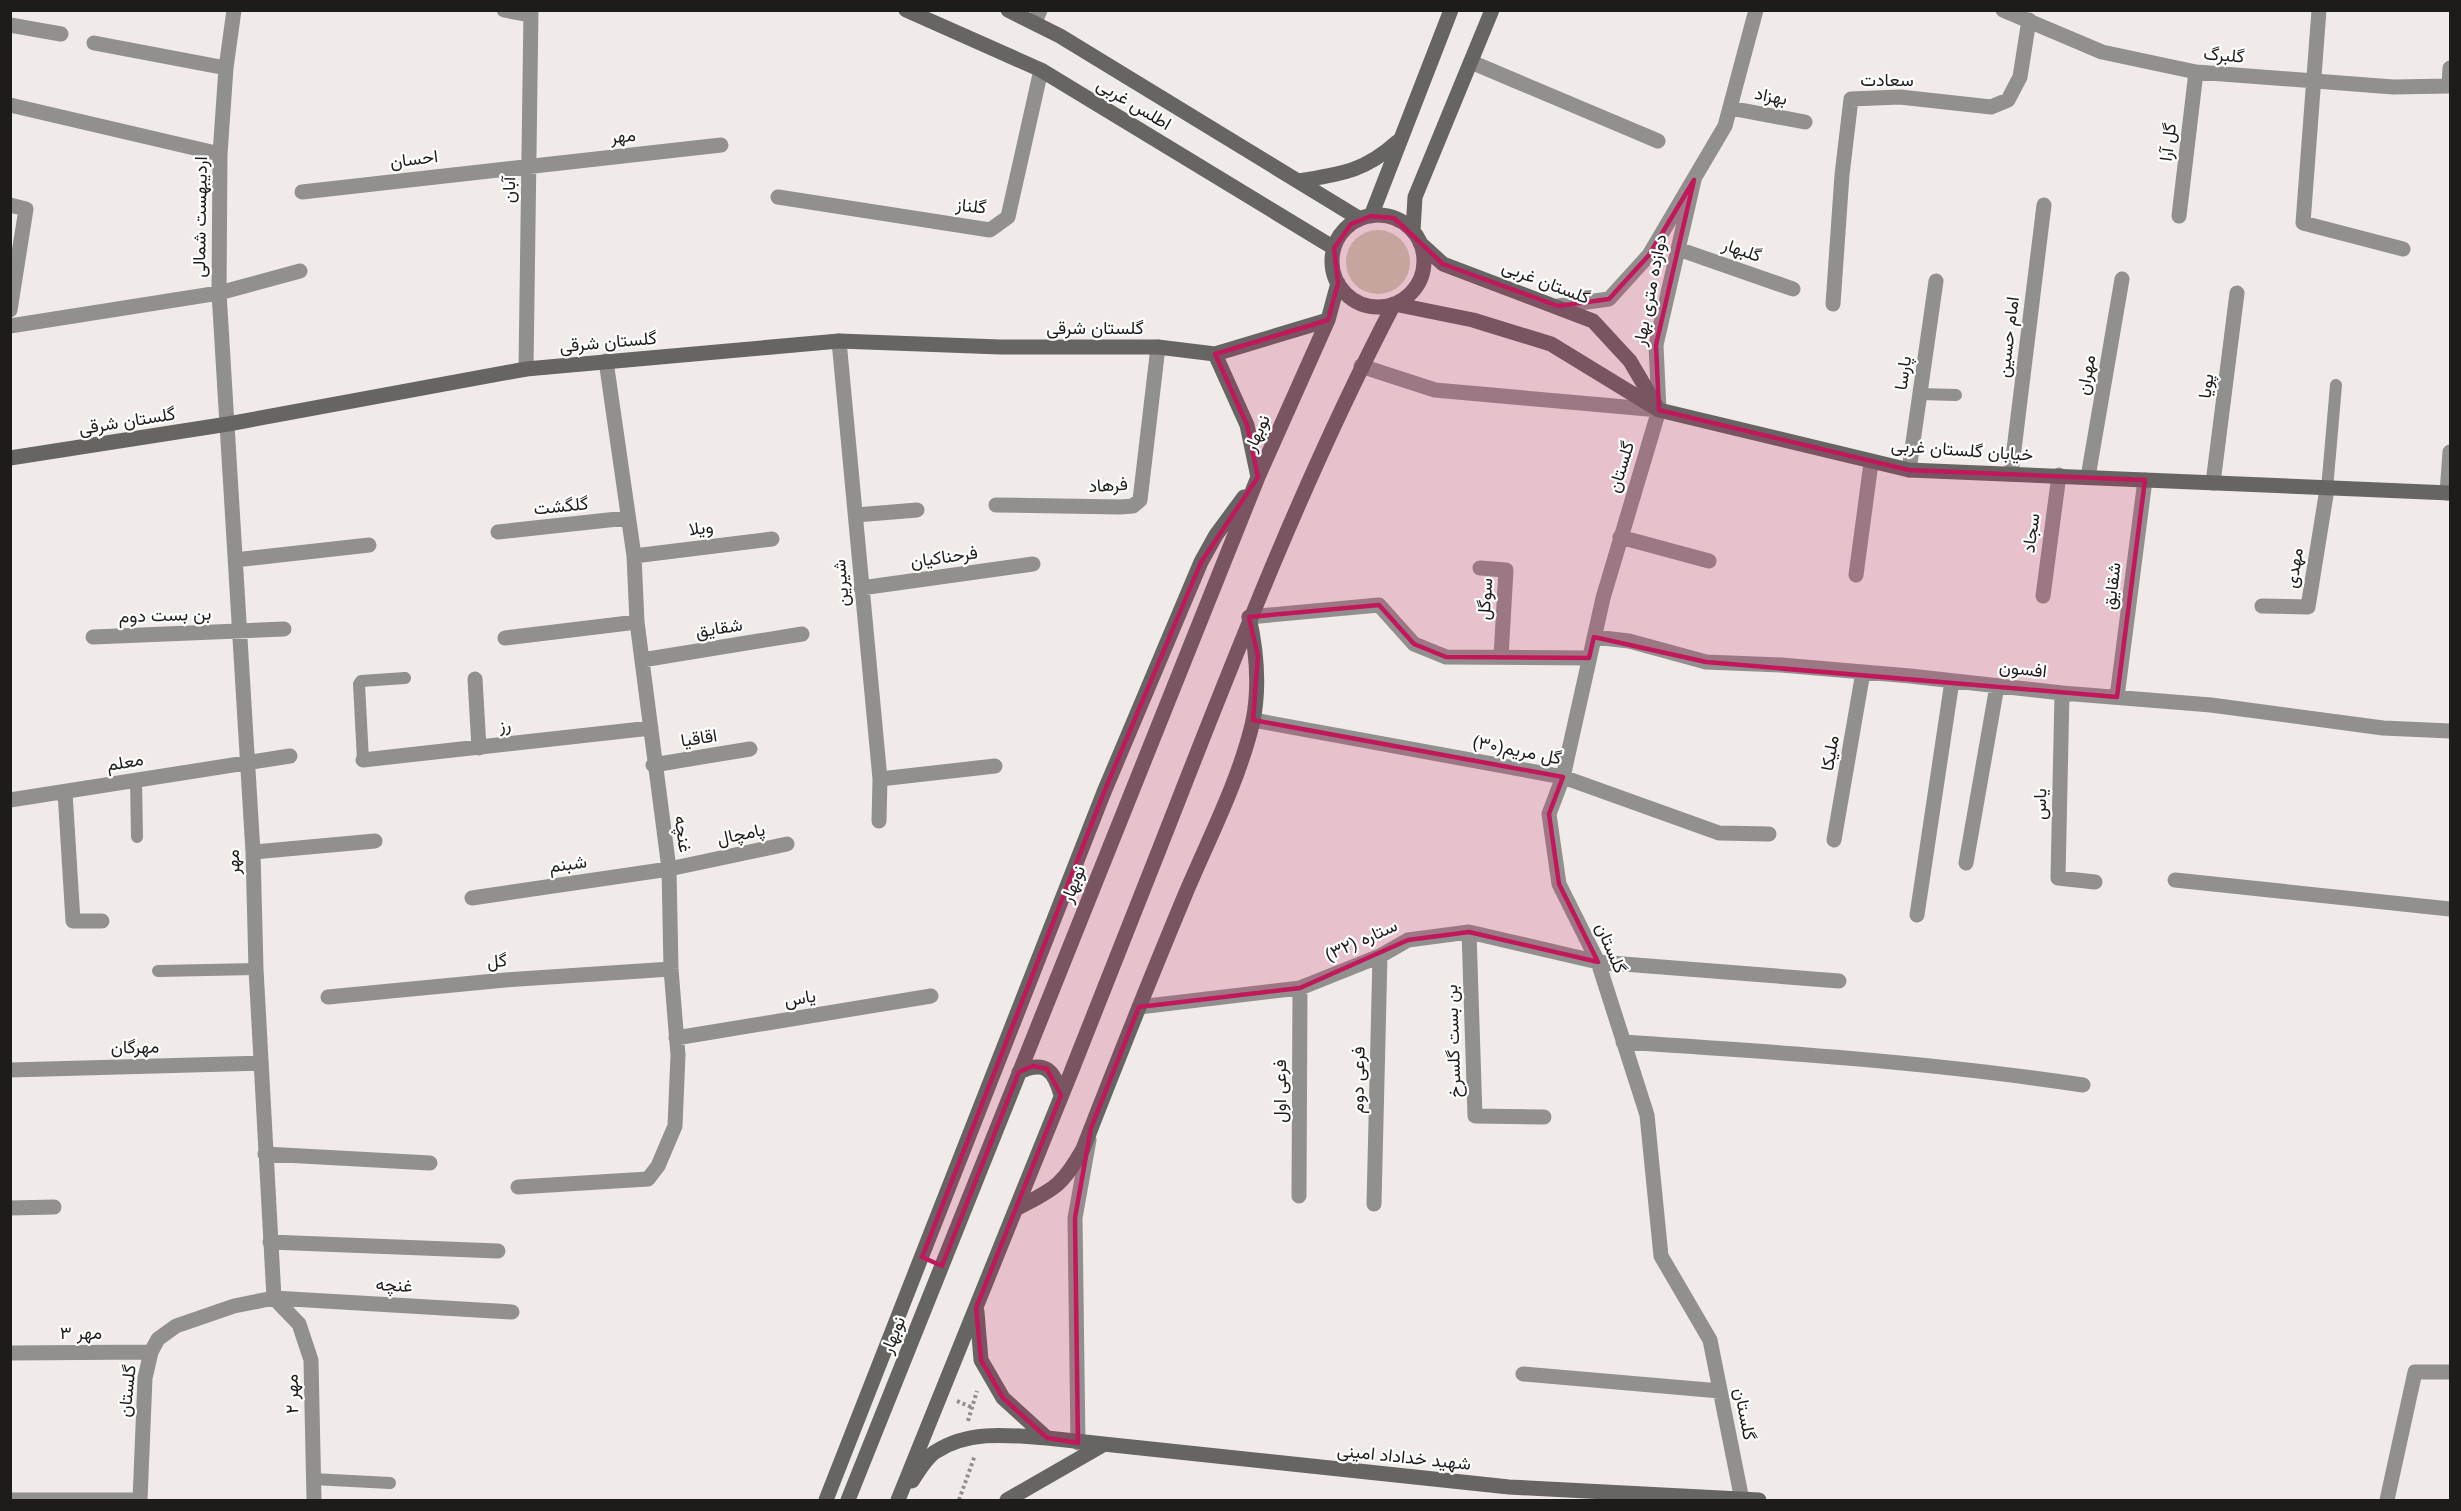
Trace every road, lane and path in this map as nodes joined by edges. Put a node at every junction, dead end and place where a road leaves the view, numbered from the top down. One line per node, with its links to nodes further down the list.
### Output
1 (234, 10): 17 (street, اردیبهست شمالی)
2 (504, 10): 10 (street)
3 (906, 10): 19 (street, اطلس غربی)
4 (1008, 10): 11 (street, اطلس غربی)
5 (1451, 10): 26 (street)
6 (1492, 10): 16 (street)
7 (1756, 10): 24 (street)
8 (2003, 10): 12 (street, گلبرگ)
9 (2319, 10): 21 (street)
10 (530, 13): 30 (street, آبان)
11 (1038, 16): 32 (street, اطلس غربی)
12 (2029, 20): 20 (street, گلبرگ); 51 (street, سعادت)
13 (10, 25): 14 (street)
14 (61, 34)
15 (94, 42): 17 (street)
16 (1471, 62): 27 (street); 39 (street)
17 (226, 68): 29 (street, اردیبهست شمالی)
18 (2451, 68): 22 (street)
19 (1041, 70): 34 (street, گلناز); 40 (street, اطلس غربی)
20 (2196, 72): 21 (street, گلبرگ); 37 (street, گل آرا)
21 (2312, 82): 22 (street, گلبرگ); 42 (street)
22 (2450, 86)
23 (10, 105): 29 (street)
24 (1730, 108): 25 (street, بهزاد); 31 (street)
25 (1805, 122)
26 (1399, 140): 32 (street); 38 (street)
27 (1658, 141)
28 (721, 145): 30 (street, مهر)
29 (220, 154): 48 (street, اردیبهست شمالی)
30 (529, 165): 33 (street, احسان); 61 (street, آبان)
31 (1694, 180): 41 (street, دوازده متری بهار); 52 (street)
32 (1298, 181): 38 (street, اطلس غربی)
33 (303, 192)
34 (778, 197)
35 (10, 205): 53 (street)
36 (2043, 205): 71 (street, امام حسین)
37 (2179, 216)
38 (1365, 218): 39 (street); 40 (street)
39 (1416, 237): 50 (street); 52 (street, گلستان غربی)
40 (1334, 248): 46 (street)
41 (1678, 249): 47 (street, گلبهار); 65 (street, دوازده متری بهار)
42 (2403, 249)
43 (300, 270): 48 (street)
44 (2122, 279): 74 (street, مهران)
45 (1936, 281): 63 (street, پارسا)
46 (1338, 283): 50 (street); 54 (street, نوبهار)
47 (1793, 289)
48 (219, 293): 55 (street); 66 (street, اردیبهست شمالی)
49 (2237, 293): 76 (street, پویا)
50 (1394, 304): 60 (street); 65 (street, خیابان گلستان غربی)
51 (1833, 304)
52 (1558, 306): 65 (street, گلستان غربی)
53 (10, 310)
54 (1328, 320): 58 (street, گلستان شرقی); 73 (street, نوبهار)
55 (10, 326)
56 (839, 341): 57 (street, گلستان شرقی); 59 (street, گلستان شرقی); 81 (street, شیرین)
57 (1158, 347): 58 (street, گلستان شرقی); 79 (street, فرهاد)
58 (1215, 354): 73 (street)
59 (606, 361): 61 (street, گلستان شرقی); 82 (street, غنچه)
60 (1361, 366): 65 (street); 96 (street)
61 (526, 369): 66 (street, گلستان شرقی)
62 (2336, 385): 77 (lane)
63 (1920, 394): 64 (lane); 70 (street, پارسا)
64 (1956, 395)
65 (1659, 410): 69 (street, خیابان گلستان غربی); 84 (street, گلستان)
66 (228, 424): 68 (street, گلستان شرقی); 88 (street, مهر)
67 (2451, 452): 78 (street)
68 (10, 458)
69 (1871, 463): 70 (street, خیابان گلستان غربی); 92 (street)
70 (1909, 470): 71 (street, خیابان گلستان غربی)
71 (2010, 474): 72 (street, خیابان گلستان غربی)
72 (2059, 476): 74 (street, خیابان گلستان غربی); 94 (street, سجاد)
73 (1258, 477): 159 (street, نوبهار); 174 (street)
74 (2088, 477): 75 (street, خیابان گلستان غربی)
75 (2145, 480): 76 (street, خیابان گلستان غربی); 113 (street, شقایق)
76 (2213, 483): 77 (street, خیابان گلستان غربی)
77 (2326, 489): 78 (street, خیابان گلستان غربی); 95 (street, مهدی)
78 (2449, 493)
79 (996, 505)
80 (917, 510): 81 (street)
81 (856, 515): 93 (street, شیرین)
82 (627, 518): 83 (street, گلگشت); 87 (street, غنچه)
83 (498, 532)
84 (1620, 537): 89 (street); 102 (street, گلستان)
85 (772, 539): 87 (street, ویلا)
86 (369, 545): 88 (street)
87 (634, 556): 97 (street, غنچه)
88 (235, 560): 99 (street, مهر)
89 (1708, 561)
90 (1033, 564): 93 (street, فرحناکیان)
91 (1480, 568): 104 (street, سوگل)
92 (1856, 575)
93 (861, 588): 125 (street, شیرین)
94 (2043, 596)
95 (2262, 606)
96 (1249, 617): 104 (street); 114 (street); 161 (street)
97 (637, 622): 103 (street); 106 (street, غنچه)
98 (284, 629): 99 (street, بن بست دوم)
99 (238, 632): 101 (street, بن بست دوم); 121 (street, مهر)
100 (802, 634): 106 (street, شقایق)
101 (93, 637)
102 (1594, 637): 105 (street, گلستان); 107 (street, افسون)
103 (505, 638)
104 (1501, 657): 105 (street)
105 (1589, 658): 124 (street, گلستان)
106 (642, 660): 115 (street, غنچه)
107 (1863, 672): 110 (street, افسون); 132 (street, ملیکا)
108 (405, 678): 120 (lane)
109 (475, 679): 117 (street)
110 (1952, 681): 111 (street, افسون); 142 (street)
111 (1997, 686): 112 (street, افسون); 136 (street)
112 (2062, 693): 113 (street, افسون); 139 (street, یاس)
113 (2117, 697): 116 (street, افسون)
114 (1253, 720): 124 (street, گل مریم(۳۰)); 154 (street)
115 (651, 728): 117 (street, رز); 122 (street, غنچه)
116 (2451, 730)
117 (479, 748): 120 (street, رز)
118 (750, 749): 122 (street, اقاقیا)
119 (290, 756): 121 (street, معلم)
120 (363, 760)
121 (245, 761): 126 (street, معلم); 135 (street, مهر)
122 (653, 765): 137 (street, غنچه)
123 (995, 766): 125 (street)
124 (1563, 777): 130 (street, گل مریم(۳۰)); 146 (street, گلستان)
125 (880, 779): 129 (street, شیرین)
126 (136, 780): 127 (street, معلم); 131 (lane)
127 (65, 792): 128 (street, معلم); 143 (street)
128 (10, 800)
129 (879, 821)
130 (1769, 834)
131 (137, 837)
132 (1834, 840)
133 (375, 841): 135 (street)
134 (787, 844): 137 (street, پامچال)
135 (253, 852): 147 (street, مهر)
136 (1966, 863)
137 (669, 869): 140 (street, شبنم); 148 (street, غنچه)
138 (2175, 880): 141 (street)
139 (2095, 882)
140 (472, 898)
141 (2451, 909)
142 (1917, 915)
143 (102, 921)
144 (1469, 932): 145 (street, ستاره (۳۲)); 146 (street, ستاره (۳۲)); 162 (street, بن بست گلسرخ)
145 (1380, 956): 151 (street, ستاره (۳۲)); 168 (street, فرعی دوم)
146 (1598, 962): 150 (street, ستاره (۳۲)); 156 (street, گلستان)
147 (256, 969): 149 (lane); 157 (street, مهر)
148 (671, 969): 153 (street, گل); 155 (street, غنچه)
149 (158, 971)
150 (1839, 981)
151 (1300, 988): 154 (street, ستاره (۳۲)); 167 (street, فرعی اول)
152 (931, 996): 155 (street, یاس)
153 (328, 997)
154 (1139, 1007): 163 (street)
155 (676, 1038): 166 (street, غنچه)
156 (1623, 1042): 160 (street); 183 (street, گلستان)
157 (261, 1064): 158 (street, مهرگان); 164 (street, مهر)
158 (10, 1070)
159 (1019, 1072): 161 (street); 175 (street, نوبهار)
160 (2083, 1085)
161 (1061, 1095): 171 (street)
162 (1544, 1117)
163 (1091, 1128): 171 (street); 185 (street)
164 (265, 1154): 165 (street); 172 (street, مهر)
165 (430, 1163)
166 (518, 1187)
167 (1299, 1196)
168 (1374, 1204)
169 (54, 1207): 170 (street)
170 (10, 1208)
171 (1016, 1209): 177 (street)
172 (270, 1242): 173 (street); 176 (street, مهر)
173 (498, 1251)
174 (922, 1257): 175 (street); 187 (street)
175 (942, 1266): 188 (street, نوبهار)
176 (274, 1298): 178 (street, غنچه); 179 (street, گلستان); 189 (street, مهر ۲)
177 (976, 1308): 184 (street); 191 (street)
178 (512, 1312)
179 (151, 1352): 180 (street, مهر ۳); 193 (street, گلستان)
180 (10, 1353)
181 (2451, 1372): 200 (street)
182 (1523, 1374): 183 (street)
183 (1720, 1391): 198 (street, گلستان)
184 (1047, 1438): 185 (street, شهید خداداد امینی); 191 (street, شهید خداداد امینی)
185 (1078, 1443): 186 (street, شهید خداداد امینی)
186 (1101, 1446): 197 (street); 198 (street, شهید خداداد امینی)
187 (841, 1458): 188 (street); 195 (street)
188 (862, 1468): 196 (street, نوبهار)
189 (314, 1479): 190 (lane); 194 (street, مهر ۲)
190 (390, 1483)
191 (898, 1499)
192 (10, 1500): 193 (street)
193 (140, 1500)
194 (314, 1500)
195 (826, 1500)
196 (848, 1500)
197 (1007, 1500)
198 (1742, 1500): 199 (street, شهید خداداد امینی)
199 (1759, 1500)
200 (2387, 1500)

